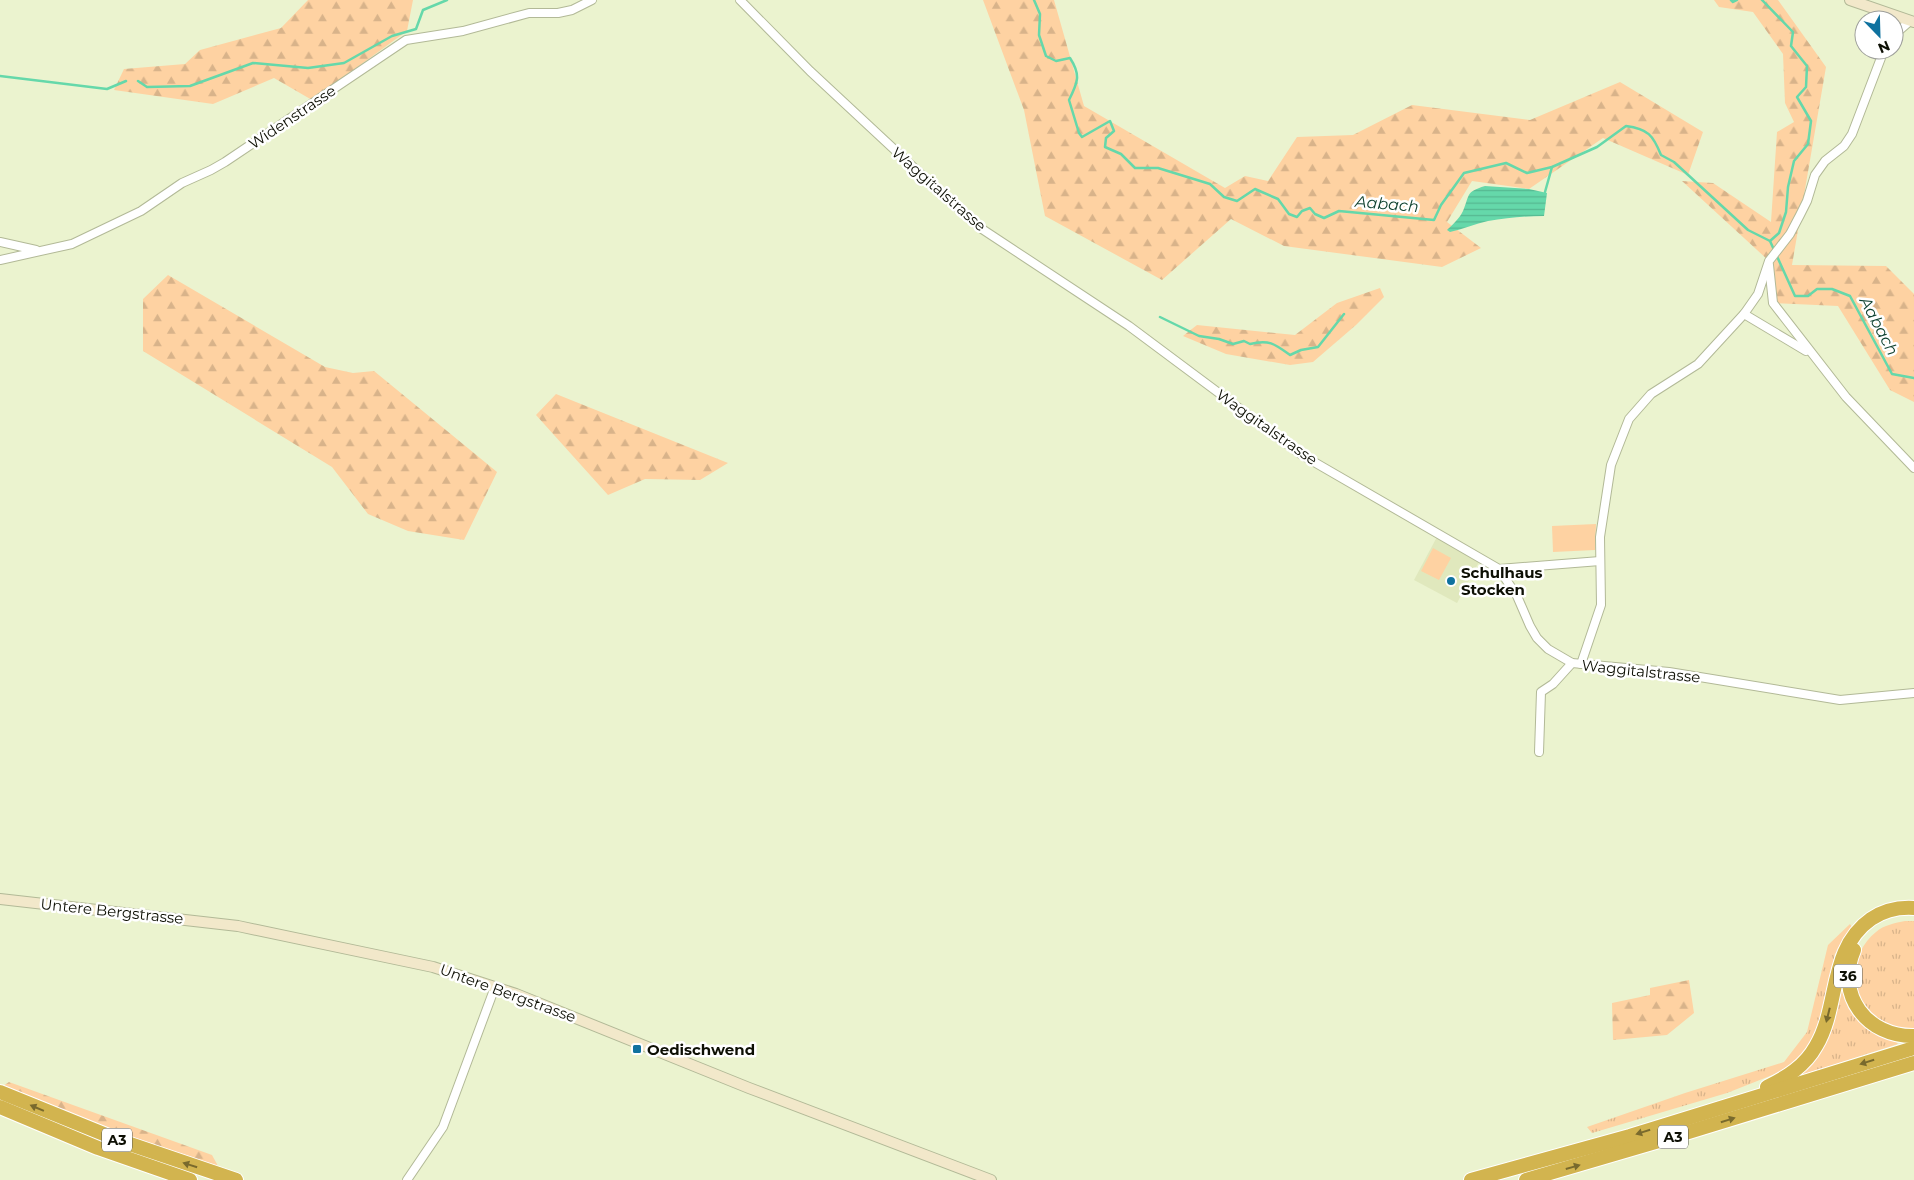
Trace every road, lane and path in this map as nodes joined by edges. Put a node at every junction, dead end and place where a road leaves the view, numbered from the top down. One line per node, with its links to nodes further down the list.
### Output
1 (592, 0): 7 (street, Widenstrasse)
2 (740, 0): 14 (street, Waggitalstrasse)
3 (1850, 0): 4 (main road)
4 (1874, 10)
5 (1880, 60): 8 (street)
6 (0, 242): 7 (street)
7 (38, 250): 9 (street, Widenstrasse)
8 (1771, 259): 10 (street); 11 (street)
9 (0, 260)
10 (1744, 314): 11 (street); 13 (street)
11 (1810, 353): 12 (street)
12 (1914, 468)
13 (1600, 561): 14 (street); 16 (street)
14 (1499, 569): 15 (street, Waggitalstrasse)
15 (1572, 663): 16 (street, Waggitalstrasse); 18 (street)
16 (1581, 664): 17 (street, Waggitalstrasse)
17 (1914, 693)
18 (1539, 752)
19 (0, 899): 22 (main road, Untere Bergstrasse)
20 (1914, 908): 30 (highway, one-way to 30)
21 (1914, 916): 23 (highway, 36)
22 (495, 987): 33 (street); 34 (main road, Untere Bergstrasse)
23 (1914, 1036)
24 (1914, 1048): 30 (highway, A3, one-way to 30)
25 (1914, 1062): 27 (highway, A3)
26 (1914, 1069): 27 (highway)
27 (1871, 1076): 36 (highway, A3, one-way to 27)
28 (0, 1092): 32 (highway, A3, one-way to 28)
29 (0, 1107): 31 (highway, A3)
30 (1723, 1107): 35 (highway, A3, one-way to 35)
31 (190, 1180)
32 (236, 1180)
33 (407, 1180)
34 (991, 1180)
35 (1471, 1180)
36 (1526, 1180)

